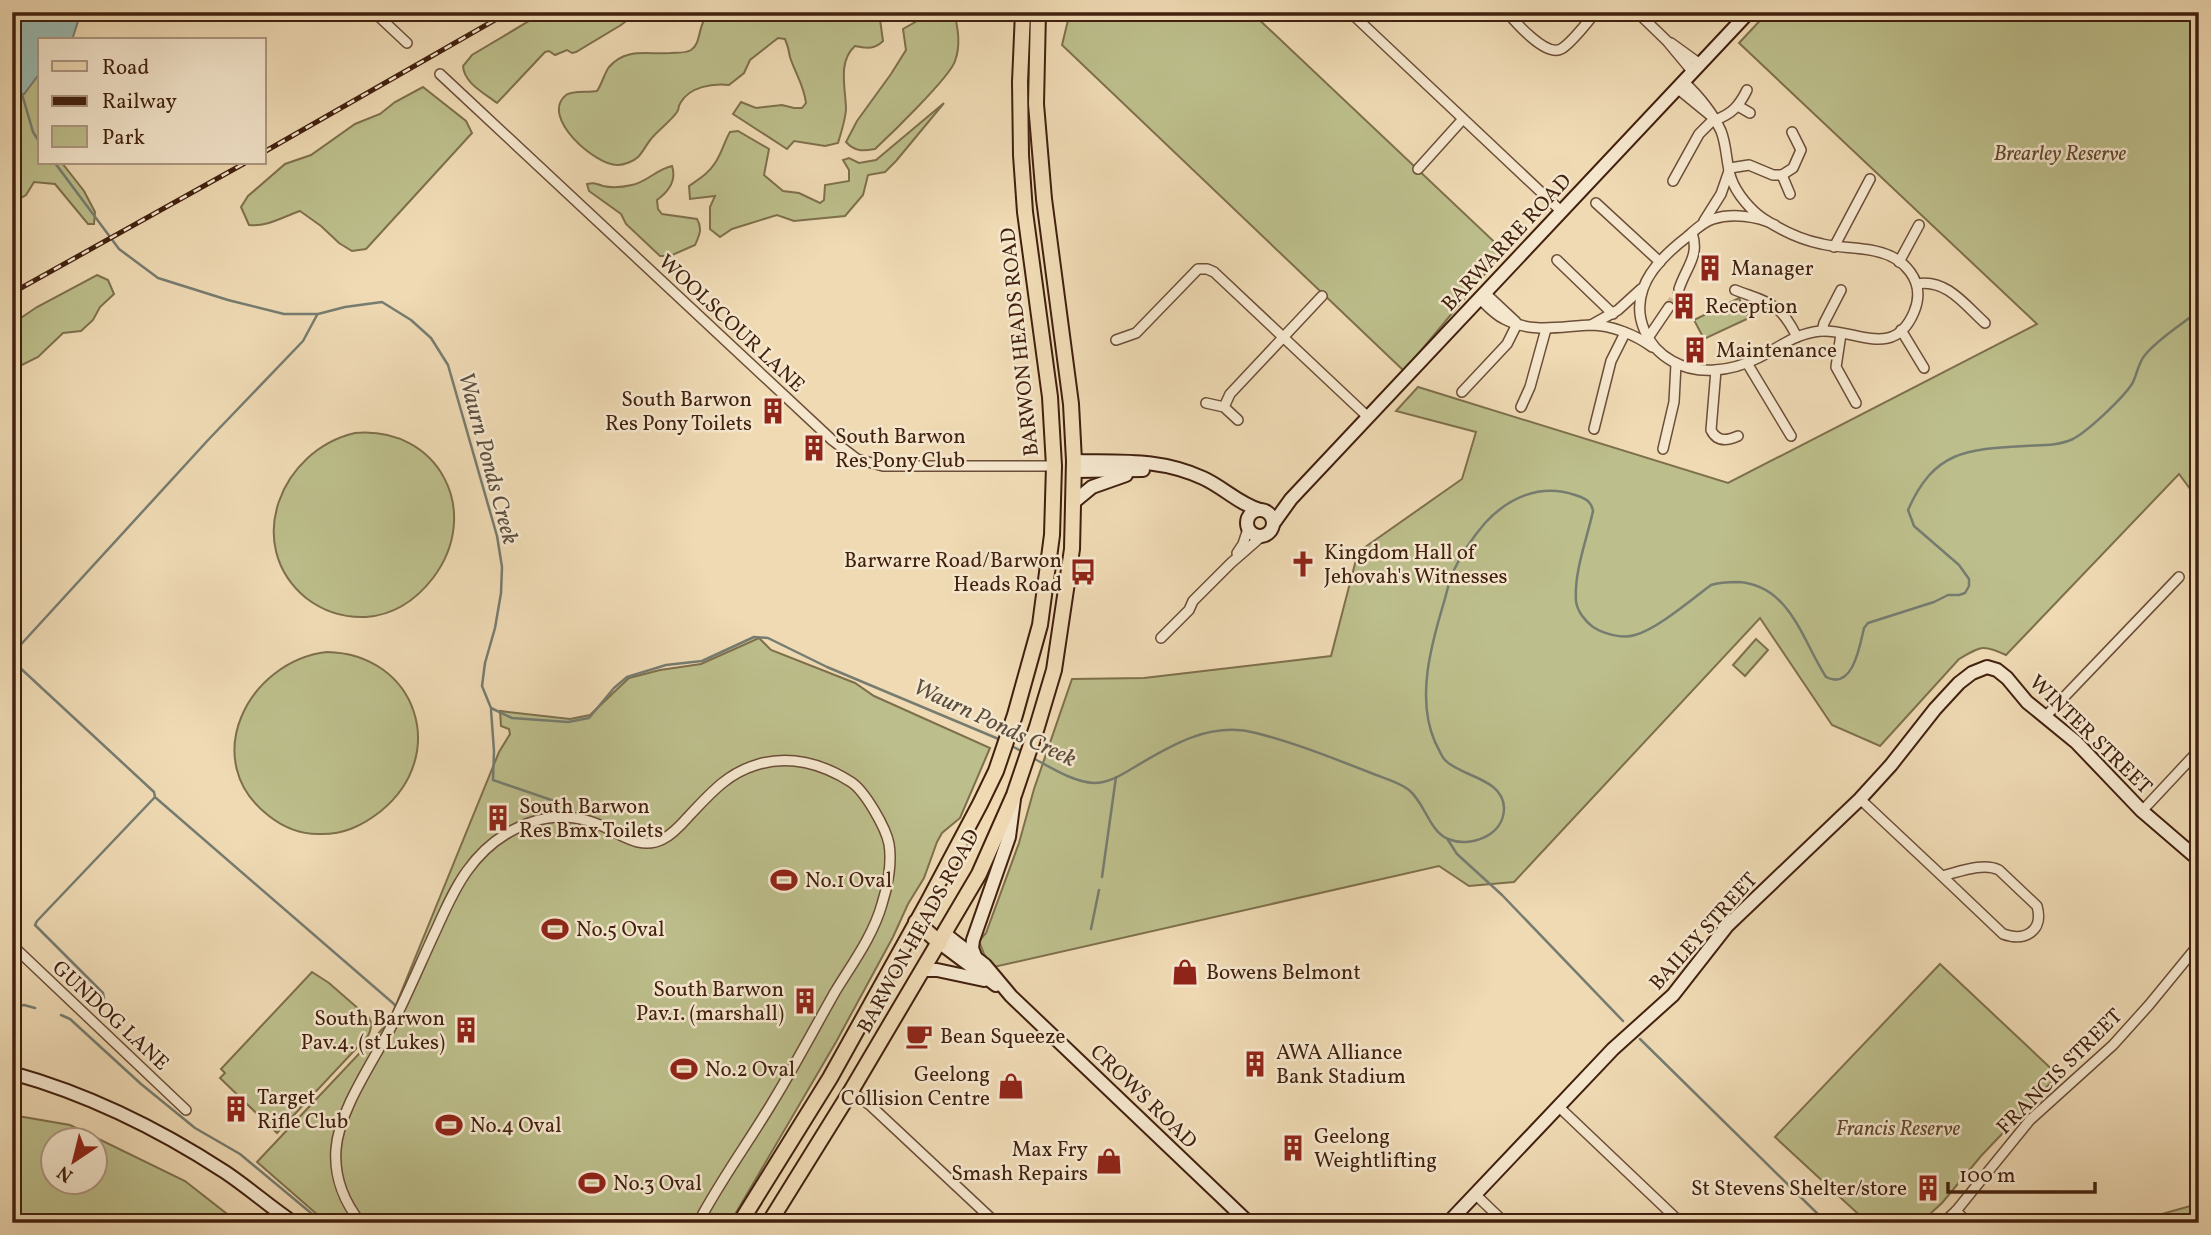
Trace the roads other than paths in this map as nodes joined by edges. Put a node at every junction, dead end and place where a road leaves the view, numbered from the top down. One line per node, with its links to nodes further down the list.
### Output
1 (374, 12): 9 (street)
2 (1023, 12): 70 (main road, BARWON HEADS ROAD)
3 (1038, 12): 71 (main road, BARWON HEADS ROAD)
4 (1350, 12): 15 (street)
5 (1507, 12): 6 (street)
6 (1596, 12)
7 (1637, 12): 11 (street)
8 (1749, 12): 11 (street, BARWARRE ROAD)
9 (407, 43)
10 (440, 74): 70 (street, WOOLSCOUR LANE)
11 (1688, 76): 16 (street); 25 (street, BARWARRE ROAD)
12 (1747, 90): 13 (street)
13 (1738, 106): 14 (street); 16 (street)
14 (1750, 113)
15 (1464, 120): 18 (street); 25 (street)
16 (1715, 120): 19 (street); 22 (street)
17 (1792, 132): 20 (street)
18 (1418, 169)
19 (1730, 169): 20 (street); 26 (street); 28 (street)
20 (1782, 174): 23 (street)
21 (1870, 180): 29 (street)
22 (1673, 181)
23 (1790, 194)
24 (1596, 203): 32 (street)
25 (1561, 211): 38 (street, BARWARRE ROAD)
26 (1775, 225): 28 (street); 29 (street)
27 (1919, 225): 31 (street)
28 (1695, 230): 32 (street); 35 (street)
29 (1835, 247): 31 (street)
30 (1557, 260): 41 (street)
31 (1899, 261): 34 (street)
32 (1660, 262): 33 (street)
33 (1646, 282): 41 (street); 52 (street)
34 (1917, 284): 42 (street); 47 (street)
35 (1679, 289)
36 (1735, 290): 51 (street)
37 (1841, 290): 46 (street)
38 (1482, 295): 43 (street); 64 (street, BARWARRE ROAD)
39 (1322, 296): 50 (street)
40 (1669, 307): 52 (street)
41 (1613, 314): 44 (street)
42 (1985, 323)
43 (1517, 324): 45 (street); 59 (street)
44 (1581, 326): 45 (street); 48 (street)
45 (1546, 329): 63 (street)
46 (1822, 331): 49 (street); 51 (street)
47 (1901, 331): 49 (street); 57 (street)
48 (1625, 333): 54 (street); 66 (street)
49 (1842, 334): 61 (street)
50 (1283, 337): 53 (street); 62 (street); 64 (street)
51 (1797, 337): 56 (street)
52 (1648, 338): 54 (street)
53 (1116, 340)
54 (1659, 353): 55 (street)
55 (1676, 363): 58 (street); 69 (street)
56 (1747, 363): 58 (street); 68 (street)
57 (1924, 368)
58 (1716, 370): 67 (street)
59 (1462, 392)
60 (1206, 403): 62 (street)
61 (1856, 403)
62 (1224, 407): 65 (street)
63 (1521, 407)
64 (1368, 416): 75 (street, BARWARRE ROAD)
65 (1238, 421)
66 (1594, 429)
67 (1738, 436)
68 (1791, 436)
69 (1663, 449)
70 (1054, 466): 71 (main road); 92 (main road, BARWON HEADS ROAD)
71 (1074, 466): 72 (street); 73 (street); 76 (main road, BARWON HEADS ROAD)
72 (1146, 470): 73 (street); 76 (street)
73 (1188, 472): 74 (street)
74 (1216, 485): 77 (street); 79 (street)
75 (1291, 499): 77 (street, BARWARRE ROAD); 78 (street, BARWARRE ROAD)
76 (1074, 501): 87 (main road, BARWON HEADS ROAD)
77 (1262, 510): 78 (street); 79 (street)
78 (1273, 524): 80 (street)
79 (1247, 525): 80 (street); 81 (street)
80 (1262, 537): 81 (street)
81 (1230, 563): 83 (street)
82 (2179, 577): 85 (street)
83 (1161, 638)
84 (1987, 667): 85 (street, WINTER STREET); 88 (street, BAILEY STREET)
85 (2045, 717): 89 (street, WINTER STREET)
86 (2199, 750): 89 (street)
87 (1016, 788): 93 (main road, BARWON HEADS ROAD); 96 (street)
88 (1860, 799): 91 (street); 102 (street, BAILEY STREET)
89 (2141, 811): 90 (street, WINTER STREET)
90 (2199, 860)
91 (1942, 876): 91 (street)
92 (916, 922): 93 (main road); 109 (main road, BARWON HEADS ROAD)
93 (942, 938): 96 (street, CROWS ROAD); 97 (main road, BARWON HEADS ROAD); 98 (street)
94 (2199, 944): 105 (street, FRANCIS STREET)
95 (12, 945): 103 (street, GUNDOG LANE)
96 (975, 956): 99 (street, CROWS ROAD)
97 (923, 970): 98 (street); 101 (main road, BARWON HEADS ROAD)
98 (980, 976): 99 (street, CROWS ROAD)
99 (1013, 998): 112 (street, CROWS ROAD)
100 (12, 1073): 106 (street)
101 (851, 1091): 110 (main road, BARWON HEADS ROAD); 111 (street)
102 (1559, 1107): 104 (street, BAILEY STREET); 115 (street)
103 (186, 1110)
104 (1475, 1194): 113 (street, BAILEY STREET); 114 (street)
105 (1955, 1211): 116 (street, FRANCIS STREET); 117 (street)
106 (289, 1221)
107 (361, 1223): 108 (street)
108 (698, 1223)
109 (740, 1223)
110 (769, 1223)
111 (996, 1223)
112 (1249, 1223)
113 (1448, 1223)
114 (1505, 1223)
115 (1681, 1223)
116 (1943, 1223)
117 (1968, 1223)

